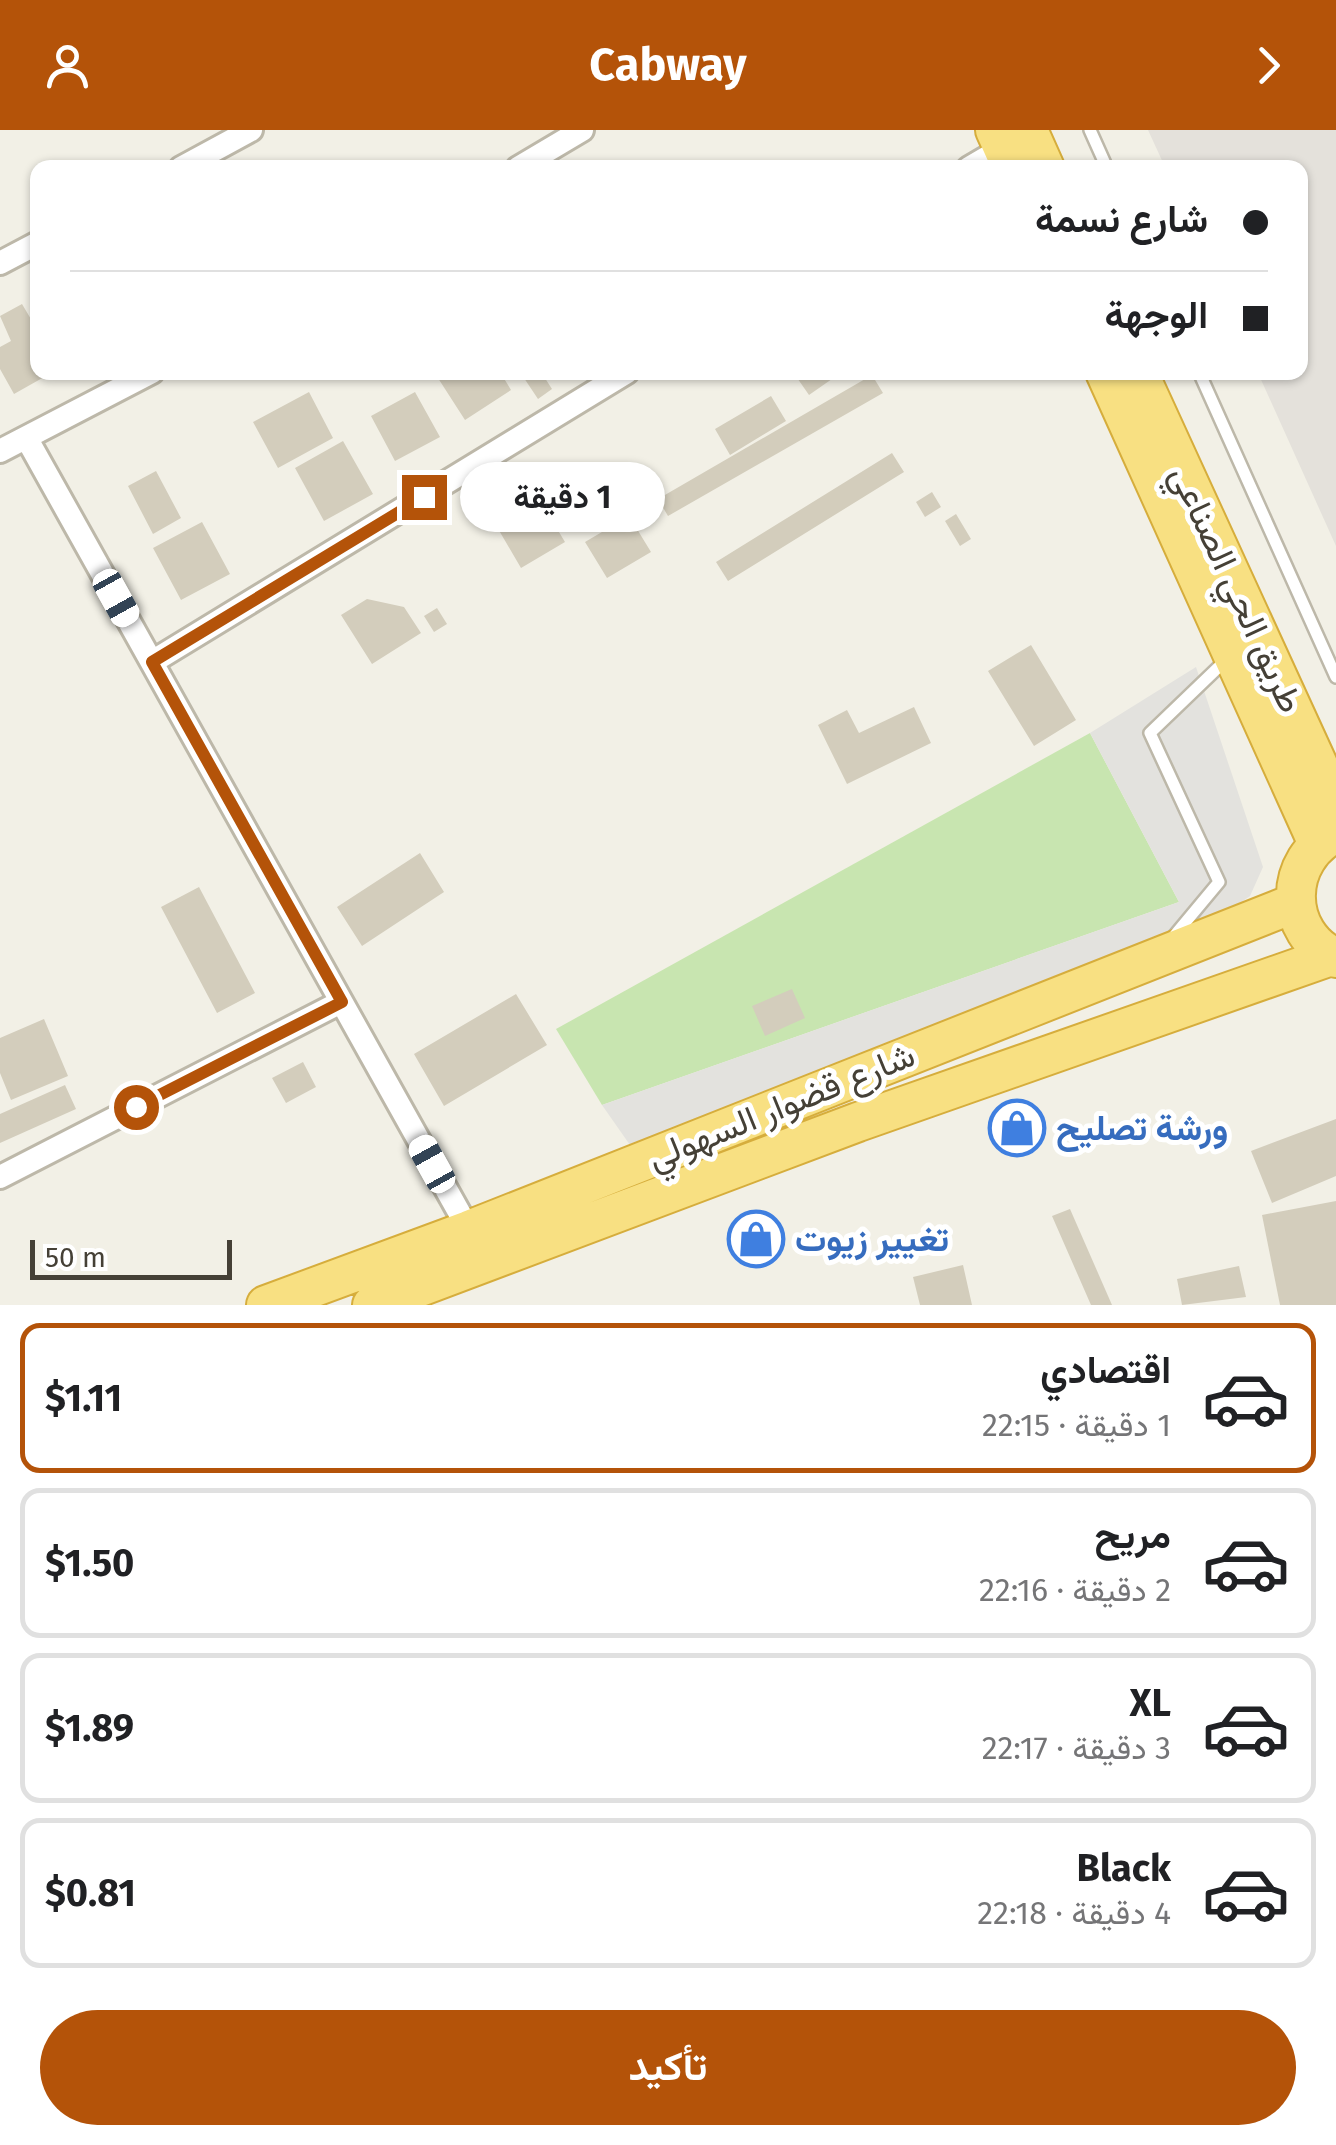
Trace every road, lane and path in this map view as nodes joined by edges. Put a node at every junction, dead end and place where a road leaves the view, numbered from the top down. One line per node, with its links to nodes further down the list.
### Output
1 (251, 130): 5 (street)
2 (582, 130): 6 (street)
3 (1090, 130): 9 (lane)
4 (1010, 144): 7 (street); 8 (highway)
5 (196, 160)
6 (531, 160)
7 (983, 160)
8 (1033, 160)
9 (1103, 160)
10 (30, 248): 11 (street)
11 (0, 262)
12 (120, 380): 17 (street)
13 (615, 380): 20 (street)
14 (1109, 380): 19 (highway)
15 (1142, 380): 22 (highway, طريق الحي الصناعي)
16 (1203, 380): 21 (lane)
17 (27, 439): 18 (street); 20 (street)
18 (0, 451)
19 (1232, 654): 23 (highway); 26 (lane)
20 (152, 662): 27 (street)
21 (1336, 677)
22 (1336, 804)
23 (1327, 839): 24 (highway)
24 (1295, 904): 25 (highway); 26 (highway, شارع قضوار السهولي)
25 (1333, 957): 31 (highway)
26 (1146, 962): 29 (highway, شارع قضوار السهولي)
27 (342, 1002): 28 (street); 29 (street)
28 (0, 1176)
29 (469, 1230): 30 (highway, شارع قضوار السهولي)
30 (266, 1305)
31 (372, 1305)

